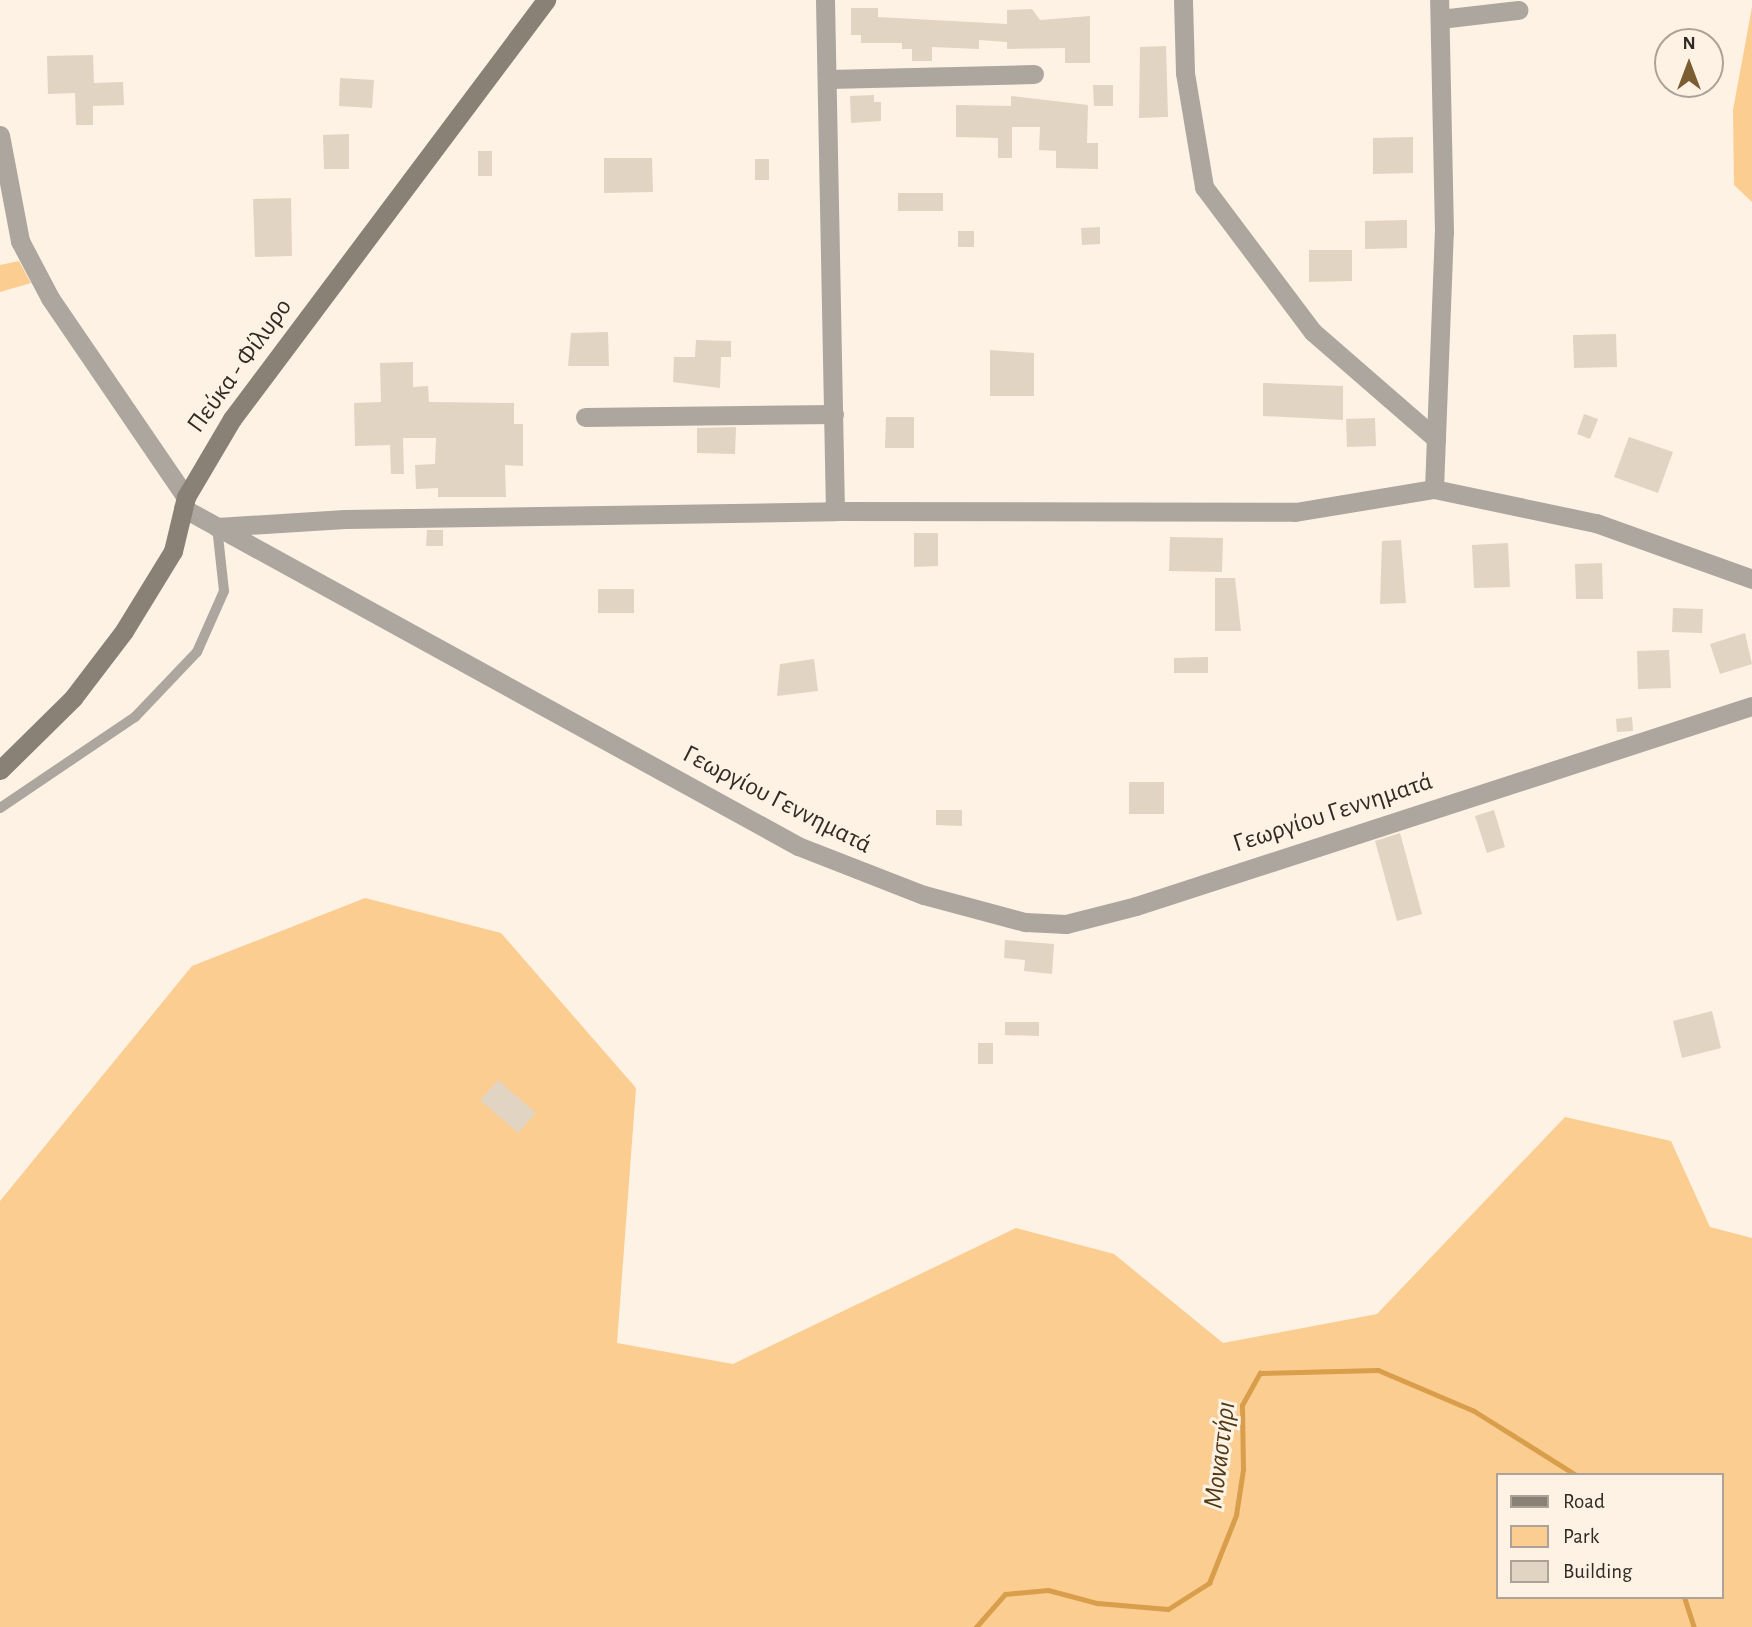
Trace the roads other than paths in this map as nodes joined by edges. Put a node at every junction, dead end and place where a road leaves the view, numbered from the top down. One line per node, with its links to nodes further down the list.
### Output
1 (545, 0): 14 (main road, Πεύκα - Φίλυρο)
2 (825, 0): 7 (street)
3 (1183, 0): 12 (street)
4 (1439, 9): 5 (street); 12 (street)
5 (1518, 10)
6 (1034, 74): 7 (street)
7 (829, 79): 10 (street)
8 (0, 135): 9 (street)
9 (7, 198): 14 (street)
10 (834, 414): 11 (street); 15 (street)
11 (585, 417)
12 (1436, 439): 13 (street)
13 (1434, 489): 15 (street); 17 (street)
14 (185, 502): 16 (street, Γεωργίου Γεννηματά); 19 (main road, Πεύκα - Φίλυρο)
15 (835, 511): 16 (street)
16 (217, 527): 18 (street, Γεωργίου Γεννηματά); 20 (lane)
17 (1752, 579)
18 (1752, 706)
19 (0, 770)
20 (0, 808)

